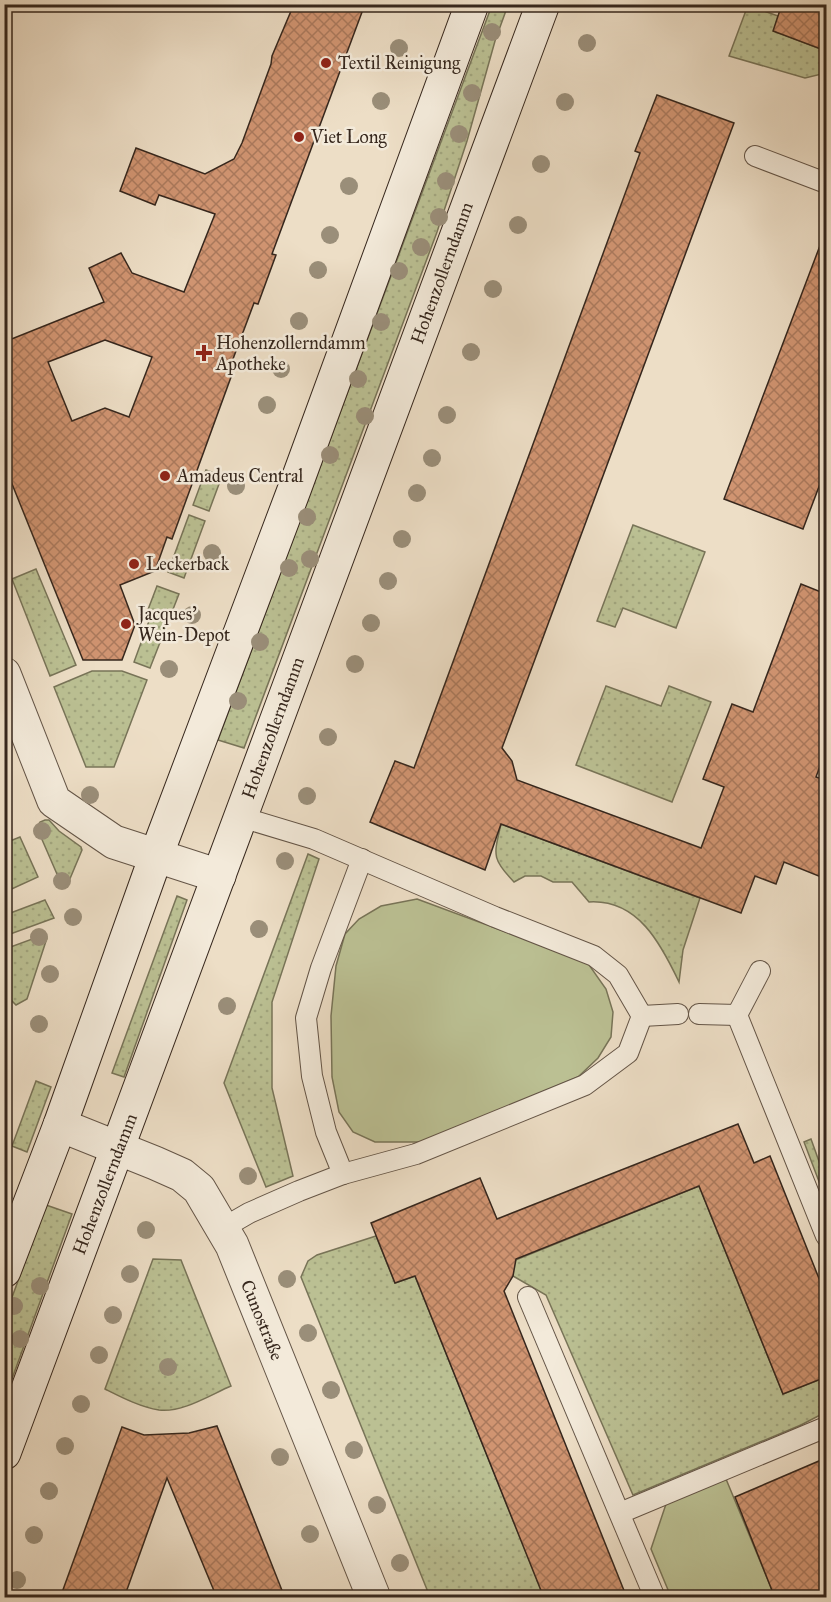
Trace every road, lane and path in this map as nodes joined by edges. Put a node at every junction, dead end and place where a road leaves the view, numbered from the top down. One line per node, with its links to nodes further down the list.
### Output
1 (472, 4): 7 (main road)
2 (543, 4): 6 (main road, Hohenzollerndamm)
3 (755, 156): 4 (lane)
4 (826, 183)
5 (4, 674): 7 (main road)
6 (241, 817): 8 (lane); 9 (main road, Hohenzollerndamm)
7 (156, 856): 9 (main road); 15 (main road)
8 (362, 859): 14 (lane); 17 (lane)
9 (219, 876): 16 (main road, Hohenzollerndamm)
10 (760, 971): 13 (lane)
11 (678, 1014): 14 (lane)
12 (699, 1014): 13 (lane)
13 (737, 1015): 19 (lane)
14 (642, 1016): 17 (lane)
15 (60, 1125): 16 (main road, Cunostraße); 20 (main road)
16 (118, 1148): 18 (main road, Cunostraße); 23 (main road, Hohenzollerndamm)
17 (343, 1174): 18 (lane)
18 (223, 1228): 25 (main road, Cunostraße)
19 (826, 1236)
20 (4, 1271)
21 (528, 1297): 24 (lane)
22 (826, 1426): 24 (lane)
23 (4, 1453)
24 (620, 1513): 26 (lane)
25 (374, 1598)
26 (655, 1598)

